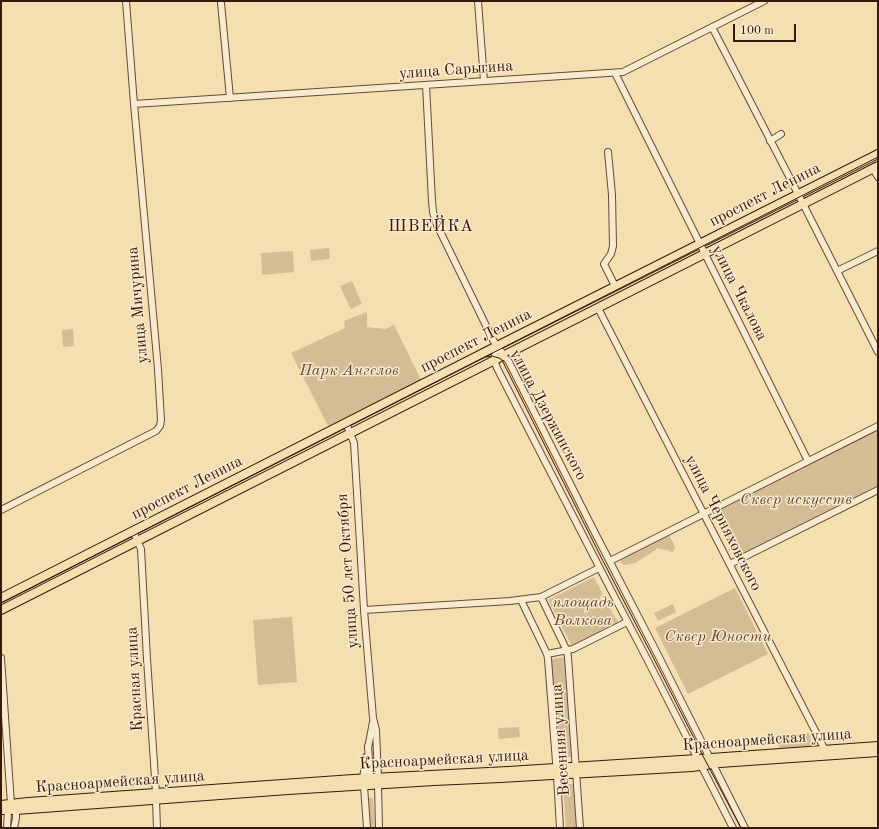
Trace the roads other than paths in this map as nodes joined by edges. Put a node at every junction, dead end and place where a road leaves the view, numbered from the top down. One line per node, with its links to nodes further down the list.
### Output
1 (126, 1): 10 (street, улица Мичурина)
2 (478, 1): 7 (street)
3 (764, 1): 5 (street, улица Сарыгина)
4 (221, 3): 9 (street)
5 (712, 27): 6 (street, улица Сарыгина); 12 (street)
6 (615, 73): 7 (street, улица Сарыгина); 19 (street, улица Чкалова)
7 (484, 81): 8 (street, улица Сарыгина)
8 (426, 85): 9 (street, улица Сарыгина); 25 (street)
9 (230, 98): 10 (street, улица Сарыгина)
10 (134, 104): 34 (street, улица Мичурина)
11 (781, 134): 12 (street)
12 (770, 141): 17 (street)
13 (608, 152): 23 (street)
14 (878, 154): 17 (main road, проспект Ленина)
15 (876, 167): 16 (street); 18 (main road, проспект Ленина)
16 (878, 177)
17 (798, 194): 18 (street); 19 (main road, проспект Ленина)
18 (803, 204): 21 (main road, проспект Ленина); 22 (street)
19 (700, 244): 21 (street, улица Чкалова); 23 (main road, проспект Ленина)
20 (876, 252): 22 (street)
21 (704, 254): 24 (main road, проспект Ленина); 32 (street, улица Чкалова)
22 (837, 271): 26 (street)
23 (615, 286): 25 (main road, проспект Ленина)
24 (598, 308): 27 (main road, проспект Ленина); 35 (street, улица Черняховского)
25 (496, 346): 27 (street, улица Дзержинского); 28 (street, улица Дзержинского); 29 (main road, проспект Ленина)
26 (878, 352)
27 (504, 355): 28 (main road, проспект Ленина); 38 (street, улица Дзержинского)
28 (494, 360): 31 (main road, проспект Ленина); 40 (street, улица Дзержинского)
29 (346, 423): 31 (street, улица 50 лет Октября); 36 (main road, проспект Ленина)
30 (878, 426): 32 (street)
31 (350, 432): 37 (main road, проспект Ленина); 45 (street, улица 50 лет Октября)
32 (808, 461): 35 (street)
33 (878, 490): 39 (street)
34 (1, 510)
35 (704, 514): 38 (street); 39 (street, улица Черняховского)
36 (133, 531): 37 (street, Красная улица); 42 (main road, проспект Ленина)
37 (138, 541): 44 (main road, проспект Ленина); 59 (street, Красная улица)
38 (610, 561): 54 (street, улица Дзержинского)
39 (730, 564): 52 (street, улица Черняховского)
40 (599, 568): 41 (street); 46 (street, улица Дзержинского)
41 (541, 597): 43 (street); 47 (street, Весенняя улица)
42 (1, 598)
43 (521, 600): 45 (street); 48 (street, Весенняя улица)
44 (1, 610)
45 (364, 610): 50 (street, улица 50 лет Октября)
46 (627, 622): 47 (street); 55 (street, улица Дзержинского)
47 (567, 651): 48 (street); 56 (street, Весенняя улица)
48 (547, 654): 57 (street, Весенняя улица)
49 (1, 658): 60 (street)
50 (373, 718): 58 (street, улица 50 лет Октября); 58 (street, улица 50 лет Октября)
51 (878, 746): 52 (main road, Красноармейская улица)
52 (825, 750): 54 (main road, Красноармейская улица)
53 (878, 752): 54 (main road, Красноармейская улица)
54 (711, 761): 55 (main road, Красноармейская улица); 69 (street, улица Дзержинского)
55 (699, 762): 56 (main road, Красноармейская улица); 68 (street, улица Дзержинского)
56 (576, 770): 57 (main road, Красноармейская улица); 67 (street, Весенняя улица)
57 (557, 771): 58 (main road, Красноармейская улица); 66 (street, Весенняя улица)
58 (371, 781): 59 (main road, Красноармейская улица); 64 (street, улица 50 лет Октября); 65 (street, улица 50 лет Октября)
59 (156, 796): 60 (main road, Красноармейская улица); 63 (street, Красная улица)
60 (7, 808): 61 (street); 62 (street)
61 (7, 828)
62 (14, 828)
63 (157, 828)
64 (366, 828)
65 (379, 828)
66 (560, 828)
67 (580, 828)
68 (733, 828)
69 (745, 828)

